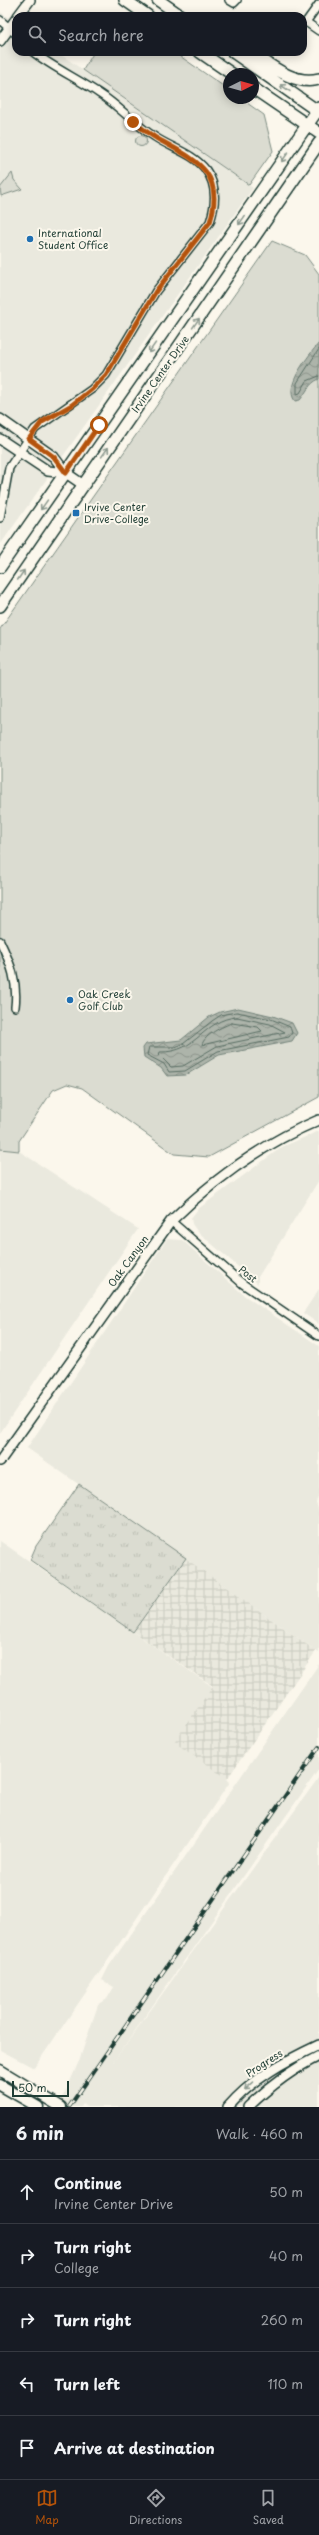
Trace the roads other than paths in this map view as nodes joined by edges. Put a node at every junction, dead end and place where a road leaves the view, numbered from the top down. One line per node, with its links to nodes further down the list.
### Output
1 (30, 0): 7 (street)
2 (125, 0): 8 (main road)
3 (158, 0): 9 (main road)
4 (229, 0): 5 (street)
5 (236, 0)
6 (319, 4): 11 (street)
7 (21, 12)
8 (142, 12)
9 (175, 12)
10 (0, 20): 13 (street)
11 (307, 21)
12 (307, 23): 15 (street)
13 (12, 29)
14 (12, 31): 16 (street)
15 (319, 31)
16 (0, 41)
17 (38, 56): 30 (street)
18 (206, 56): 21 (main road)
19 (239, 56): 24 (main road, one-way to 19)
20 (256, 56): 22 (main road)
21 (223, 68)
22 (319, 79)
23 (259, 92): 25 (main road)
24 (318, 110): 25 (main road, Irvine Center Drive)
25 (307, 126): 26 (main road); 32 (main road, Irvine Center Drive, one-way to 32)
26 (319, 133)
27 (319, 143): 33 (main road, Irvine Center Drive, one-way to 27)
28 (0, 420): 30 (street)
29 (0, 439): 31 (street)
30 (29, 439): 31 (street); 32 (street)
31 (19, 453): 32 (street); 34 (street)
32 (66, 473): 33 (street); 35 (main road, Irvine Center Drive, one-way to 35)
33 (82, 484): 36 (main road, Irvine Center Drive, one-way to 33)
34 (0, 518)
35 (0, 567)
36 (0, 606)
37 (0, 941): 38 (street)
38 (16, 1007)
39 (319, 1120): 40 (street, Oak Canyon)
40 (171, 1221): 41 (street, Post); 42 (street, Oak Canyon)
41 (319, 1336)
42 (0, 1461)
43 (319, 2045): 49 (street, Progress, one-way to 49)
44 (319, 2056): 50 (street)
45 (0, 2070): 48 (main road)
46 (0, 2085): 47 (main road)
47 (38, 2107)
48 (61, 2107)
49 (228, 2107)
50 (248, 2107)

